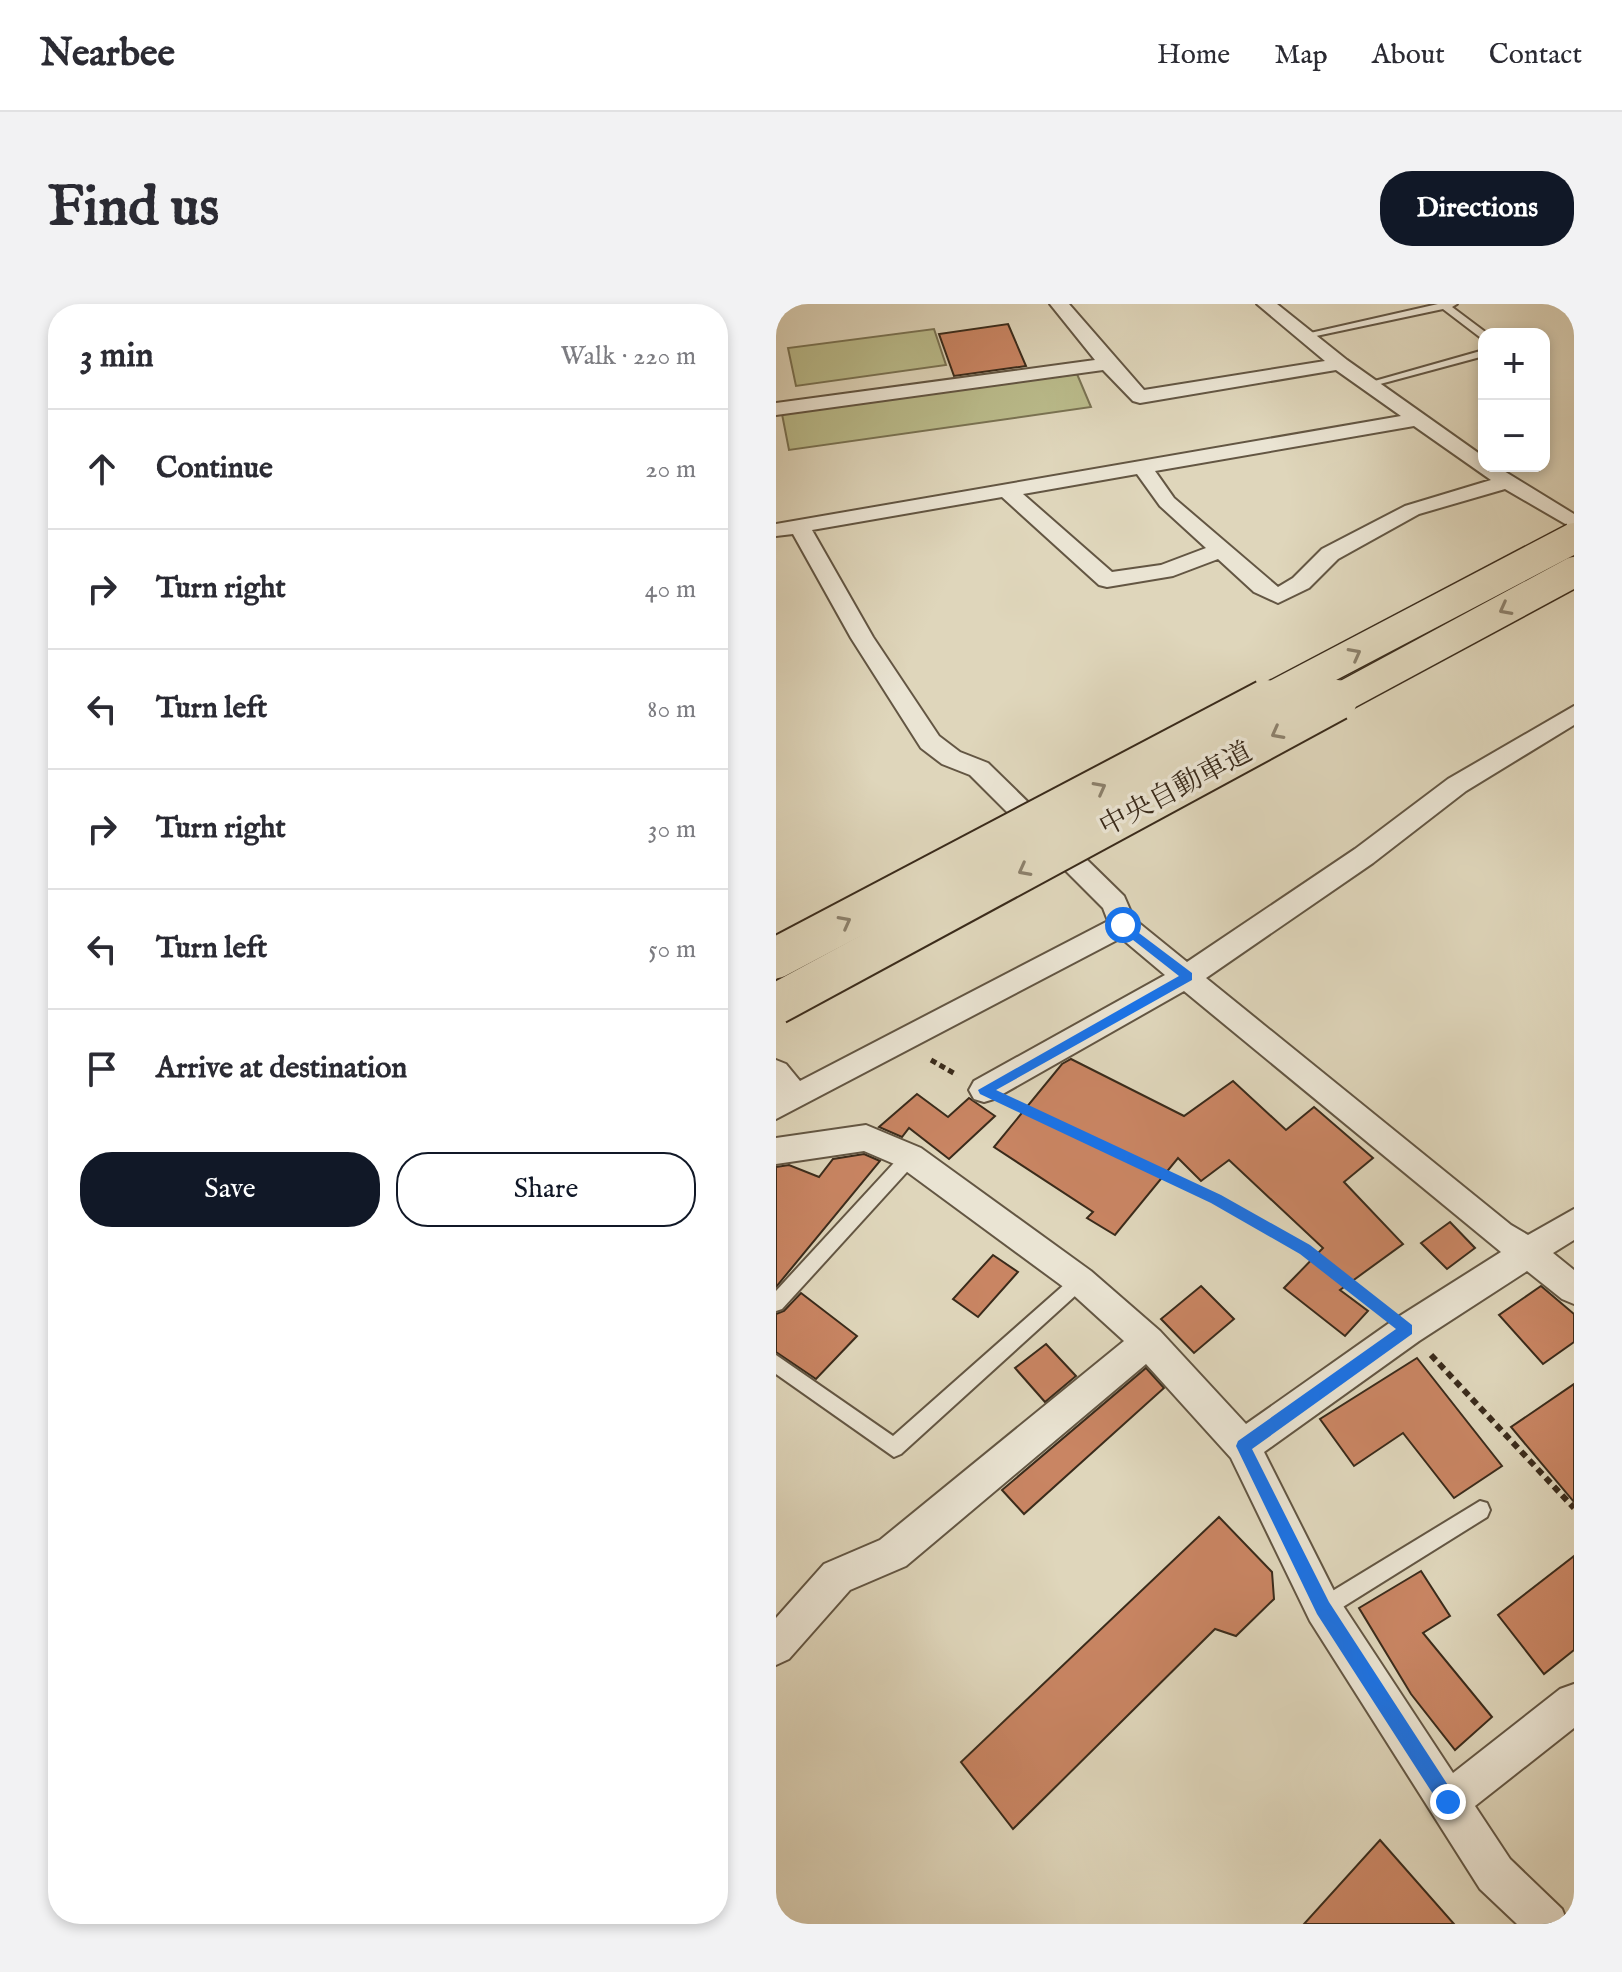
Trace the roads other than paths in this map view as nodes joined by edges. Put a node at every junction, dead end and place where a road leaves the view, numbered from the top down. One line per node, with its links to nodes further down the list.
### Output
1 (1059, 304): 7 (street)
2 (1266, 304): 5 (street)
3 (1449, 305): 4 (lane); 5 (lane)
4 (1478, 331)
5 (1302, 336): 8 (street)
6 (1478, 355): 9 (lane)
7 (1108, 364): 8 (street); 10 (street)
8 (1340, 364): 9 (street)
9 (1369, 384): 11 (street)
10 (776, 409)
11 (1419, 419): 12 (street); 13 (street)
12 (1478, 462)
13 (1143, 468): 16 (street); 20 (street)
14 (1493, 472): 15 (street)
15 (1507, 482): 17 (street); 20 (street)
16 (1009, 492): 18 (street); 20 (street)
17 (1574, 523)
18 (788, 528): 23 (street)
19 (1574, 538): 24 (highway, 中央自動車道, one-way to 19, bridge)
20 (1221, 550)
21 (1574, 572): 26 (highway, 中央自動車道, one-way to 26, bridge)
22 (1574, 714): 25 (street)
23 (1123, 925): 25 (street); 29 (street)
24 (776, 958)
25 (1188, 976): 28 (street); 33 (street)
26 (776, 1004)
27 (776, 1072): 29 (street)
28 (984, 1090)
29 (785, 1102)
30 (776, 1151): 31 (street)
31 (910, 1157): 34 (street); 36 (lane)
32 (1574, 1223): 33 (street)
33 (1529, 1253): 35 (street); 39 (street)
34 (1080, 1281): 37 (street); 38 (lane)
35 (1574, 1289)
36 (776, 1303)
37 (1148, 1342): 39 (street); 42 (street)
38 (776, 1363)
39 (1243, 1446): 41 (street)
40 (1480, 1510): 41 (lane)
41 (1323, 1608): 44 (street)
42 (779, 1636)
43 (1574, 1703): 44 (street)
44 (1448, 1802): 45 (street)
45 (1547, 1924)

